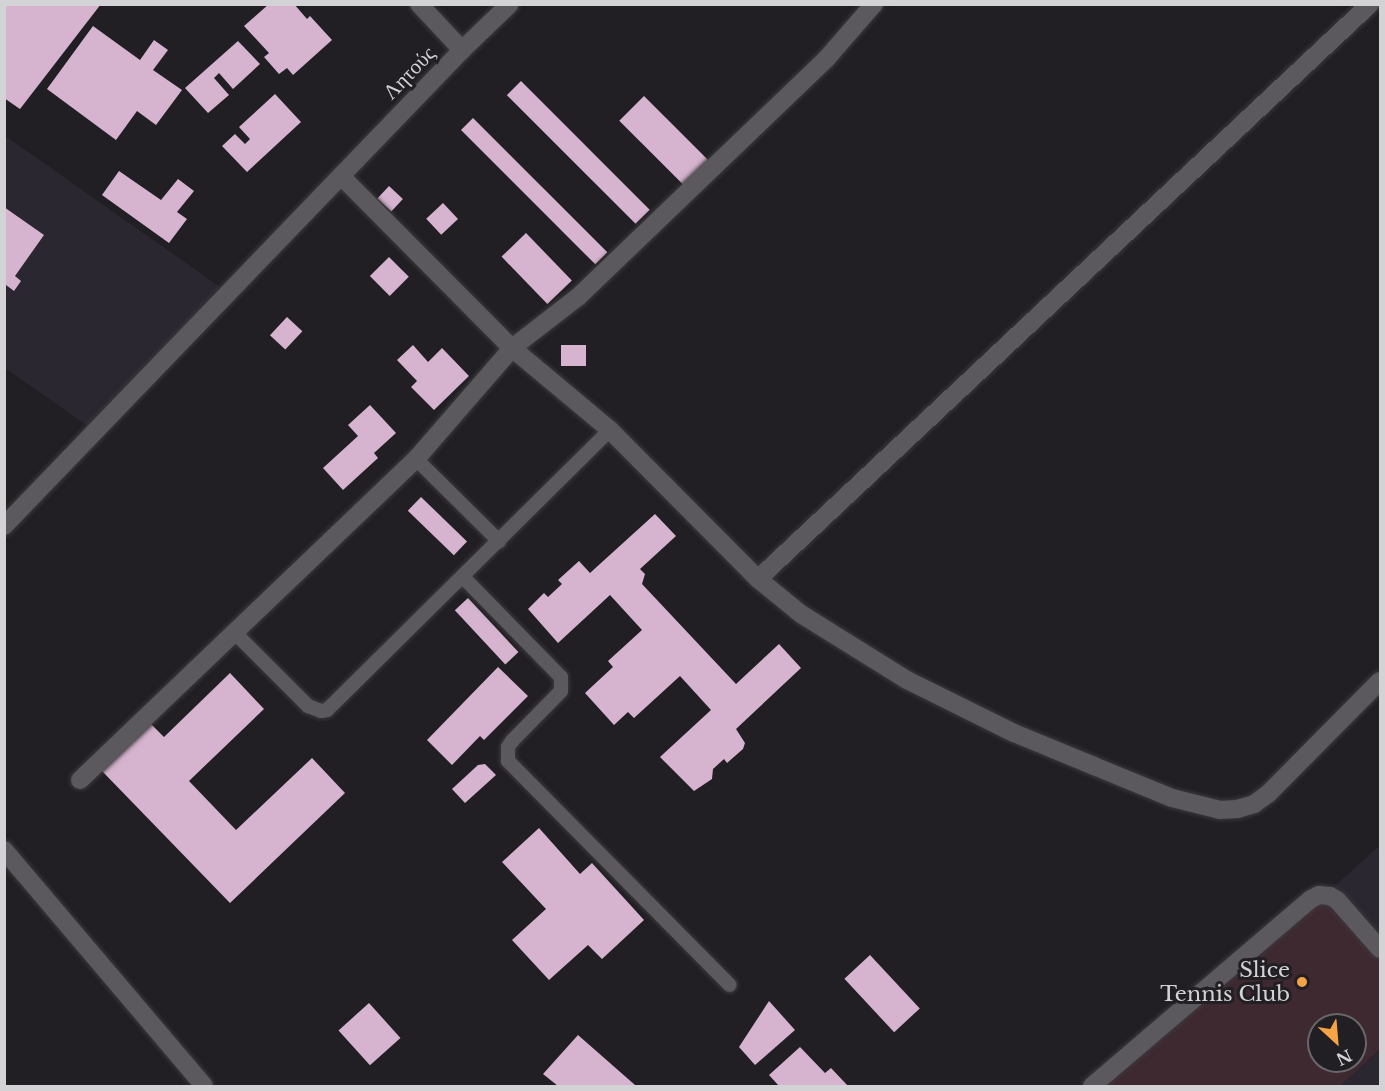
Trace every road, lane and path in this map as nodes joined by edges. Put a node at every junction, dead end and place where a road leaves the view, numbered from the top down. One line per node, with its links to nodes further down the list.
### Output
1 (419, 4): 5 (street)
2 (510, 4): 5 (street, Λητούς)
3 (874, 4): 7 (street)
4 (1370, 4): 13 (street)
5 (462, 50): 6 (street, Λητούς)
6 (341, 176): 7 (street); 10 (street, Λητούς)
7 (512, 348): 8 (street); 9 (street)
8 (610, 430): 11 (lane); 13 (street)
9 (416, 459): 11 (lane); 14 (street)
10 (4, 526)
11 (499, 541): 12 (lane)
12 (463, 577): 14 (lane); 19 (lane)
13 (758, 579): 15 (street)
14 (234, 632): 16 (street)
15 (1380, 681)
16 (80, 780)
17 (4, 850): 20 (street)
18 (1380, 949): 21 (street)
19 (730, 985)
20 (204, 1086)
21 (1092, 1086)

